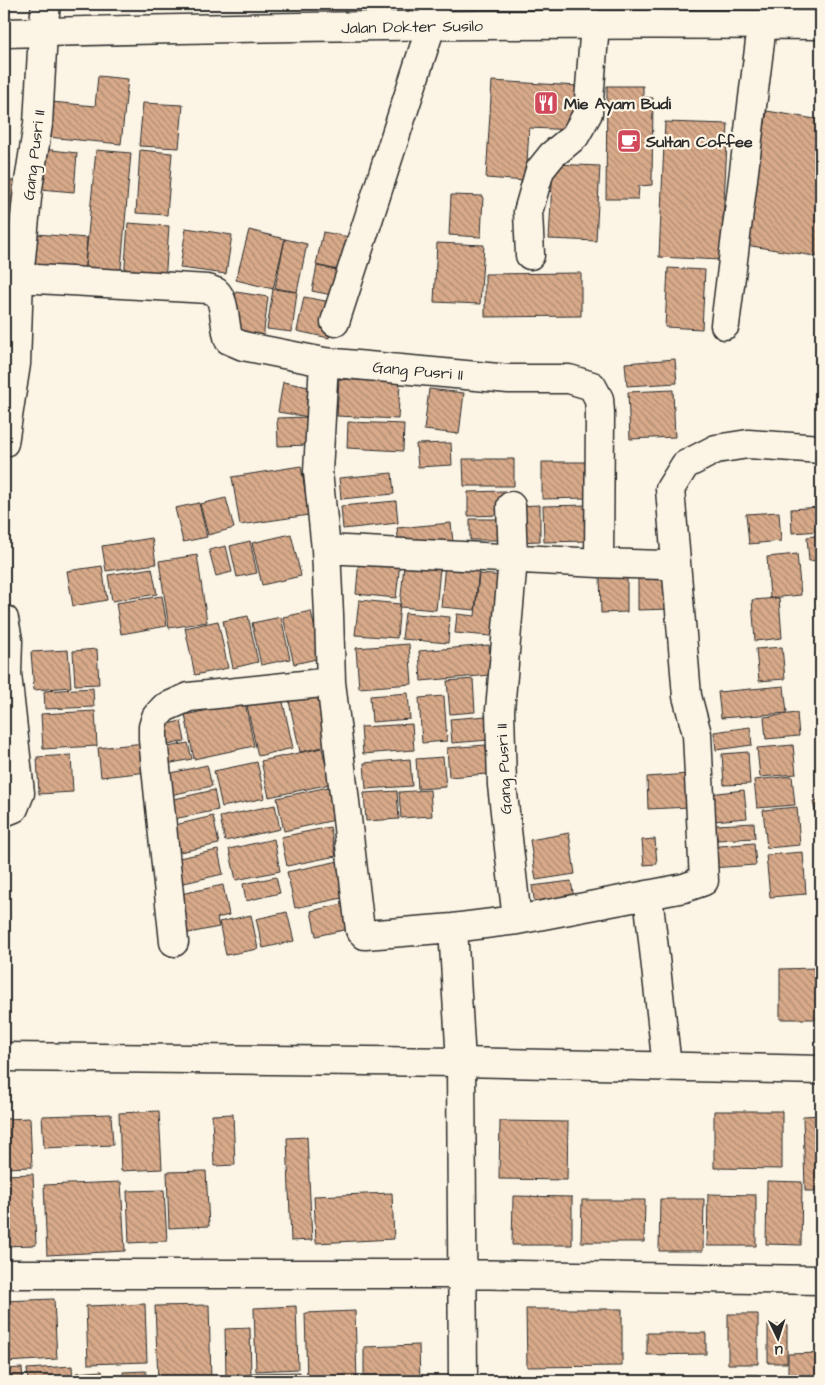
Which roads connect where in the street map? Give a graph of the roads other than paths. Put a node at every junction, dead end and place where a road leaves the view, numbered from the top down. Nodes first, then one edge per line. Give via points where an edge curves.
1 (46, 4) edge
2 (656, 14) edge
3 (433, 15) edge
4 (595, 24) junction
5 (762, 24) junction
6 (821, 25) edge
7 (43, 32) junction
8 (4, 33) edge
9 (530, 255) dead end
10 (19, 278) junction
11 (335, 322) dead end
12 (725, 325) dead end
13 (324, 362) junction
14 (4, 443) edge
15 (821, 449) edge
16 (511, 506) dead end
17 (326, 549) junction
18 (675, 555) junction
19 (513, 559) junction
20 (599, 563) junction
21 (5, 634) edge
22 (331, 682) junction
23 (4, 812) edge
24 (648, 895) junction
25 (517, 920) junction
26 (453, 928) junction
27 (174, 942) dead end
28 (4, 1057) edge
29 (461, 1062) junction
30 (667, 1067) junction
31 (821, 1070) edge
32 (4, 1274) edge
33 (462, 1274) junction
34 (821, 1280) edge
35 (463, 1381) edge

1 - 7 street, Gang Pusri II
2 - 4 street, Jalan Dokter Susilo
2 - 5 street, Jalan Dokter Susilo
3 - 4 street, Jalan Dokter Susilo
3 - 7 street, Jalan Dokter Susilo
3 - 11 street
4 - 9 street via 588,113 575,136 552,154 540,170 528,212
5 - 6 street, Jalan Dokter Susilo
5 - 12 street
7 - 8 street, Jalan Dokter Susilo
7 - 10 street, Gang Pusri II via 38,124
10 - 13 street, Gang Pusri II via 208,289 216,292 222,304 229,340 243,346
10 - 14 street, Gang Pusri II via 16,364
13 - 17 street via 318,472
13 - 20 street, Gang Pusri II via 509,379 569,380 592,386 599,399 600,413
15 - 18 street via 748,444 716,449 685,465 670,489
16 - 19 street, Gang Pusri II
17 - 19 street
17 - 22 street
18 - 20 street via 671,562 663,565
18 - 24 street via 687,696 697,734 704,881
19 - 20 street
19 - 25 street, Gang Pusri II via 500,710 502,785
21 - 23 street via 20,793 14,808
22 - 26 street via 360,930 365,936 374,936
22 - 27 street via 189,698 164,708 156,717 153,739
24 - 25 street
24 - 30 street
25 - 26 street
26 - 29 street
28 - 29 street
29 - 30 street
29 - 33 street
30 - 31 street
32 - 33 street
33 - 34 street
33 - 35 street

